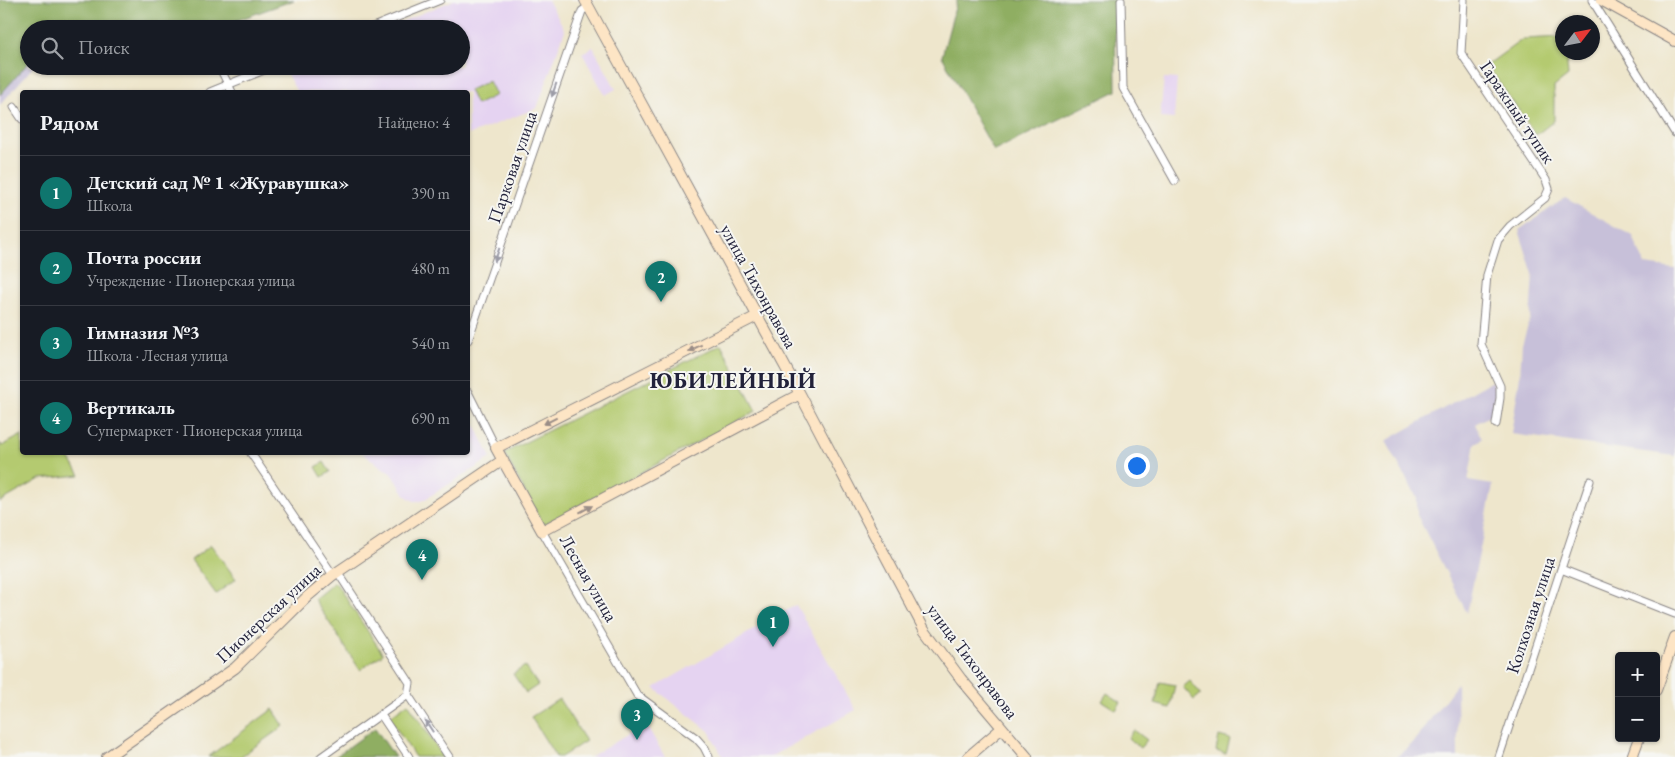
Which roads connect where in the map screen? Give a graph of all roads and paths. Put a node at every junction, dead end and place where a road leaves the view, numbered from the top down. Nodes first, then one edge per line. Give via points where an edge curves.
1 (440, 0) edge
2 (1121, 0) edge
3 (1464, 0) edge
4 (1592, 0) edge
5 (1601, 0) edge
6 (587, 3) edge
7 (390, 20) edge
8 (1675, 41) edge
9 (223, 75) edge
10 (252, 75) edge
11 (227, 85) junction
12 (215, 90) edge
13 (231, 90) edge
14 (14, 107) dead end
15 (20, 116) edge
16 (1675, 134) edge
17 (1176, 181) dead end
18 (757, 316) junction
19 (470, 334) edge
20 (800, 394) junction
21 (470, 396) edge
22 (1496, 424) dead end
23 (496, 448) junction
24 (252, 455) edge
25 (503, 460) junction
26 (1590, 482) dead end
27 (542, 531) junction
28 (1561, 569) junction
29 (335, 573) junction
30 (1675, 614) edge
31 (1675, 637) edge
32 (1660, 679) edge
33 (408, 696) junction
34 (381, 715) junction
35 (1002, 728) junction
36 (1638, 742) edge
37 (107, 757) edge
38 (321, 757) edge
39 (409, 757) edge
40 (449, 757) edge
41 (709, 757) edge
42 (968, 757) edge
43 (1027, 757) edge
44 (1499, 757) edge
45 (1632, 757) edge

1 - 7 street
2 - 17 street via 1122,88
3 - 22 street, Гаражный тупик via 1460,53 1549,189 1545,198 1498,240 1488,274 1482,344 1500,386
4 - 16 street
5 - 8 street
6 - 18 street, улица Тихонравова
6 -> 19 street, Парковая улица
9 - 11 street
10 - 11 street
11 - 12 street
11 - 13 street
14 - 15 street
18 - 20 street, улица Тихонравова
18 -> 23 street
27 -> 20 street
20 - 35 street, улица Тихонравова via 924,629
21 - 23 street, Лесная улица
23 - 25 street, Лесная улица
24 - 29 street
25 - 27 street, Лесная улица
25 - 29 street, Пионерская улица
26 - 28 street, Колхозная улица
27 - 41 street, Лесная улица via 637,695 696,738
28 - 30 street
28 - 44 street, Колхозная улица
29 - 33 street via 410,683
29 - 37 street, Пионерская улица via 235,668
31 - 32 street
33 - 34 street
40 -> 33 street
34 - 38 street
34 - 39 street
35 - 42 street
35 - 43 street, улица Тихонравова
36 - 45 street

